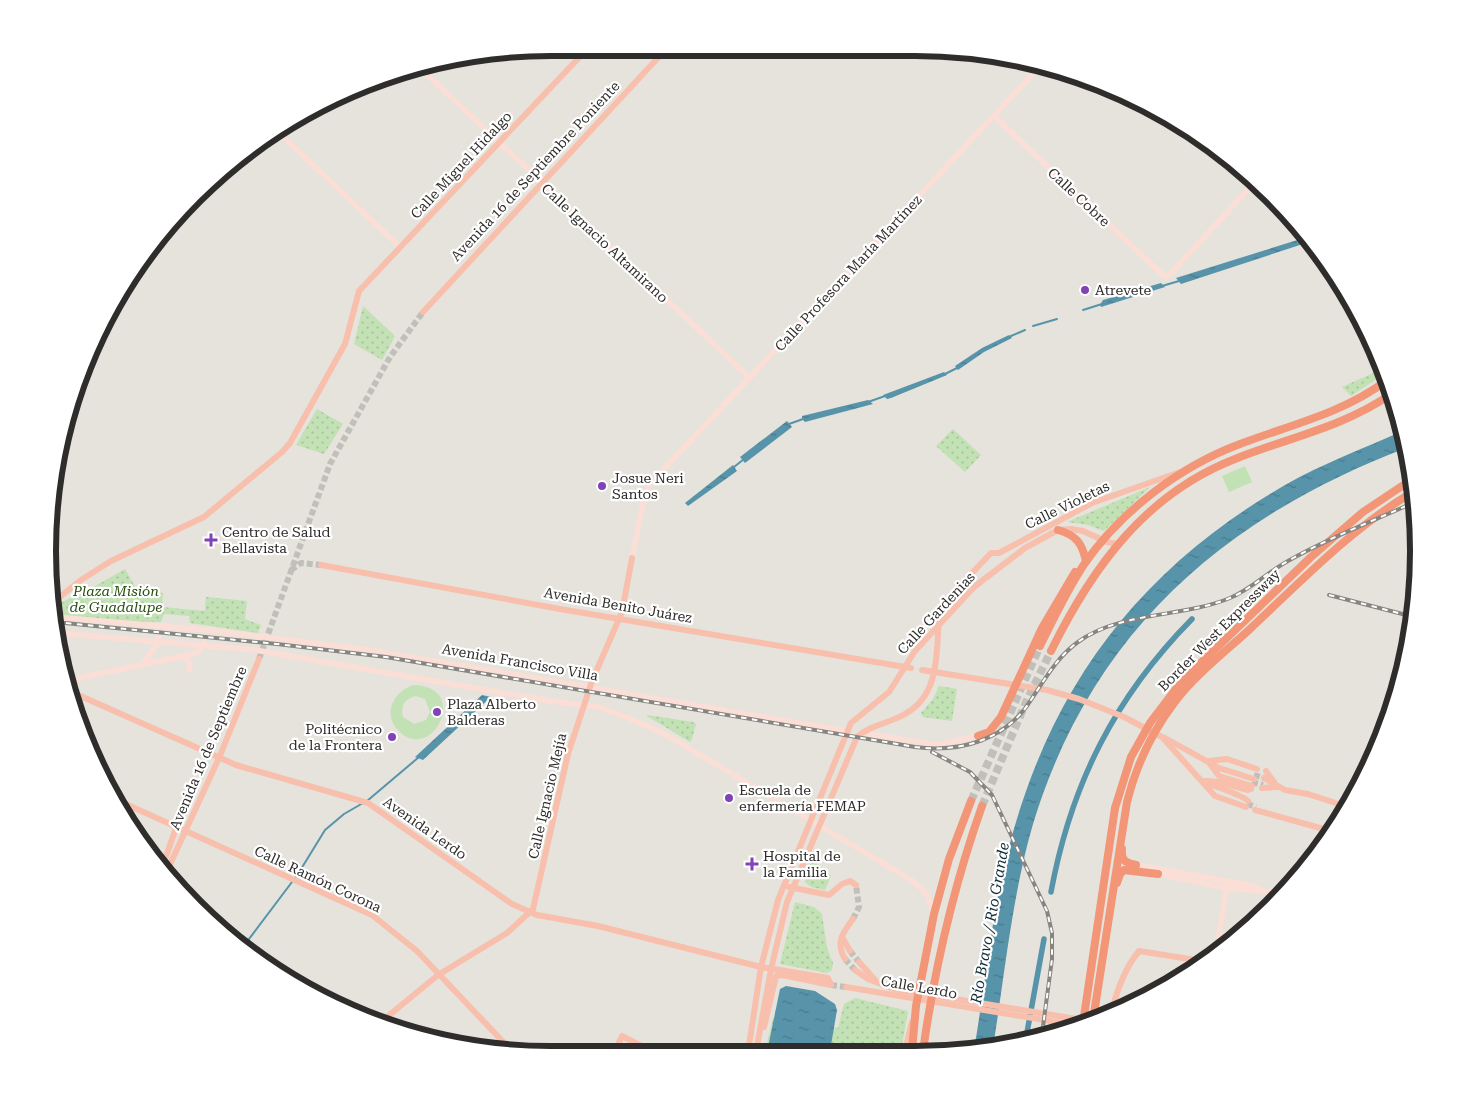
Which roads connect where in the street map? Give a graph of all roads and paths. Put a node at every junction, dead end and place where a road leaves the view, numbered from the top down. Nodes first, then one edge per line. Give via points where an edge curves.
1 (580, 56) edge
2 (659, 56) edge
3 (1036, 71) edge
4 (425, 73) edge
5 (994, 116) junction
6 (282, 136) edge
7 (498, 143) junction
8 (541, 182) junction
9 (1250, 187) edge
10 (400, 247) junction
11 (423, 312) tunnel mouth
12 (750, 378) junction
13 (1380, 384) edge
14 (1385, 397) edge
15 (1184, 472) junction
16 (652, 482) joint
17 (1406, 484) edge
18 (1407, 496) edge
19 (1058, 530) junction
20 (1103, 541) junction
21 (1117, 544) junction
22 (991, 553) joint
23 (632, 558) joint
24 (1085, 563) junction
25 (322, 565) tunnel mouth
26 (58, 598) edge
27 (60, 618) edge
28 (619, 618) junction
29 (938, 624) junction
30 (63, 633) edge
31 (159, 639) junction
32 (204, 643) junction
33 (1040, 646) tunnel mouth
34 (1051, 651) tunnel mouth
35 (185, 657) junction
36 (259, 659) tunnel mouth
37 (143, 663) junction
38 (903, 667) junction
39 (911, 668) dead end
40 (189, 670) dead end
41 (925, 670) dead end
42 (73, 679) edge
43 (590, 686) junction
44 (78, 695) edge
45 (583, 706) junction
46 (847, 731) junction
47 (862, 733) junction
48 (978, 736) joint
49 (1162, 737) junction
50 (219, 758) junction
51 (1208, 761) junction
52 (1136, 771) junction
53 (1254, 779) junction
54 (1202, 781) junction
55 (1278, 787) junction
56 (971, 801) tunnel mouth
57 (1247, 804) tunnel mouth
58 (1339, 804) edge
59 (127, 805) edge
60 (982, 806) tunnel mouth
61 (1257, 809) tunnel mouth
62 (810, 820) junction
63 (818, 825) junction
64 (176, 828) junction
65 (1324, 829) edge
66 (186, 832) junction
67 (165, 860) edge
68 (1136, 865) joint
69 (170, 866) edge
70 (1158, 874) joint
71 (1227, 884) junction
72 (856, 885) dead end
73 (783, 886) junction
74 (793, 887) junction
75 (1274, 892) edge
76 (531, 913) junction
77 (934, 914) junction
78 (853, 919) tunnel mouth
79 (842, 936) junction
80 (1218, 942) edge
81 (850, 951) tunnel mouth
82 (845, 958) tunnel mouth
83 (1192, 960) edge
84 (859, 962) tunnel mouth
85 (761, 967) junction
86 (771, 969) junction
87 (855, 970) tunnel mouth
88 (438, 975) junction
89 (878, 984) junction
90 (846, 987) tunnel mouth
91 (908, 995) junction
92 (1115, 1003) edge
93 (916, 1006) junction
94 (990, 1009) junction
95 (763, 1010) junction
96 (1093, 1012) edge
97 (1094, 1012) edge
98 (1085, 1015) edge
99 (387, 1017) edge
100 (1078, 1018) edge
101 (754, 1020) junction
102 (1062, 1023) edge
103 (758, 1039) junction
104 (505, 1044) edge
105 (617, 1046) edge
106 (641, 1046) edge
107 (749, 1046) edge
108 (757, 1046) edge
109 (906, 1046) edge
110 (912, 1046) edge
111 (923, 1046) edge

1 - 7 main road, Calle Miguel Hidalgo
2 - 8 main road, Avenida 16 de Septiembre Poniente
3 - 5 main road, Calle Profesora María Martínez
4 - 7 main road, Calle Ignacio Altamirano
5 - 9 main road, Calle Cobre via 1165,277
5 - 12 main road, Calle Profesora María Martínez
6 - 10 main road
7 - 8 main road, Calle Ignacio Altamirano
7 - 10 main road, Calle Miguel Hidalgo
8 - 11 main road, Avenida 16 de Septiembre Poniente
8 - 12 main road, Calle Ignacio Altamirano
10 - 26 main road, Calle Miguel Hidalgo via 359,291 345,344 282,452 204,517 111,561
12 - 16 main road, Calle Profesora María Martínez
13 - 15 highway via 1342,407 1238,444
14 - 21 highway via 1341,422 1234,459 1208,472 1165,500
15 - 20 highway via 1140,504
15 - 22 main road, Calle Violetas via 1092,503 996,554
16 - 23 main road, Calle Ignacio Mejía via 646,494
17 - 98 highway, Border West Expressway via 1338,532 1182,681 1139,742 1120,790 1111,834
18 - 52 highway, Border West Expressway via 1348,539 1190,685 1165,717
19 - 20 main road via 1078,530
19 - 24 highway via 1078,539
19 - 29 main road, Calle Gardenias via 1025,548 982,579
20 - 21 main road
20 - 24 highway
21 - 34 highway via 1083,591
22 - 29 main road, Calle Gardenias via 940,607
23 - 28 main road, Calle Ignacio Mejía
24 - 33 highway
24 - 48 highway via 1062,590 997,724
25 - 28 main road, Avenida Benito Juárez
27 - 43 main road, Avenida Francisco Villa via 321,643
28 - 38 main road, Avenida Benito Juárez
28 - 43 main road, Calle Ignacio Mejía
29 - 38 main road, Calle Gardenias
29 - 47 main road via 938,644 926,695 907,713
30 - 31 main road
31 - 32 main road
31 - 37 main road
32 - 35 main road via 197,653
32 - 45 main road
35 - 37 main road
35 - 40 main road via 190,663
36 - 50 main road, Avenida 16 de Septiembre
37 - 42 main road
38 - 39 main road, Avenida Benito Juárez
38 - 46 main road, Calle Gardenias via 890,692 854,719
41 - 49 main road via 1047,690 1078,699
43 - 45 main road, Calle Ignacio Mejía
43 - 46 main road, Avenida Francisco Villa
44 - 50 main road, Avenida Lerdo
45 - 62 main road via 626,716 662,734
45 - 76 main road, Calle Ignacio Mejía via 564,767 541,881
46 - 47 main road, Avenida Francisco Villa
46 - 62 main road, Calle Gardenias
47 - 48 main road, Avenida Francisco Villa via 936,745
47 - 63 main road via 854,742
49 - 51 main road
49 - 54 main road
50 - 66 main road, Avenida 16 de Septiembre
50 - 76 main road, Avenida Lerdo via 371,805 504,898
51 - 53 main road via 1219,768
51 - 53 main road via 1227,759
52 - 68 highway via 1122,853 1124,862
52 - 96 highway, Border West Expressway via 1124,817
53 - 54 main road via 1248,790
54 - 57 main road via 1215,796
55 - 55 main road via 1264,780
55 - 58 main road
56 - 77 highway
59 - 64 main road, Calle Ramón Corona
60 - 111 highway via 954,887
61 - 65 main road
62 - 63 main road
62 - 73 main road, Calle Gardenias
63 - 74 main road
63 - 77 main road via 918,884 929,898
64 - 66 main road, Calle Ramón Corona
64 - 67 main road, Avenida 16 de Septiembre
66 - 69 main road, Avenida 16 de Septiembre
66 - 88 main road, Calle Ramón Corona via 372,915 417,950
68 - 71 main road
70 - 71 main road
70 - 97 highway via 1129,870 1120,874 1102,986
71 - 75 main road via 1255,892
71 - 80 main road
72 - 74 main road via 845,882 829,895
73 - 74 main road
73 - 85 main road, Calle Gardenias
74 - 86 main road
76 - 85 main road, Avenida Lerdo via 598,926
76 - 88 main road via 507,933
77 - 93 highway
78 - 79 main road
79 - 81 main road
79 - 82 main road via 840,950
83 - 92 main road via 1138,951
84 - 89 main road
85 - 86 main road, Avenida Lerdo
85 - 101 main road, Calle Gardenias
86 - 95 main road
86 - 103 main road, Avenida Lerdo via 828,978 831,985 776,976 763,1033
87 - 89 main road
88 - 99 main road
88 - 104 main road, Calle Ramón Corona
89 - 91 main road
90 - 91 main road, Calle Lerdo
91 - 94 main road
93 - 109 main road
93 - 110 highway
94 - 100 main road
94 - 102 main road
95 - 101 main road
95 - 103 main road
101 - 107 main road, Calle Gardenias
103 - 108 main road
105 - 106 main road via 622,1036

